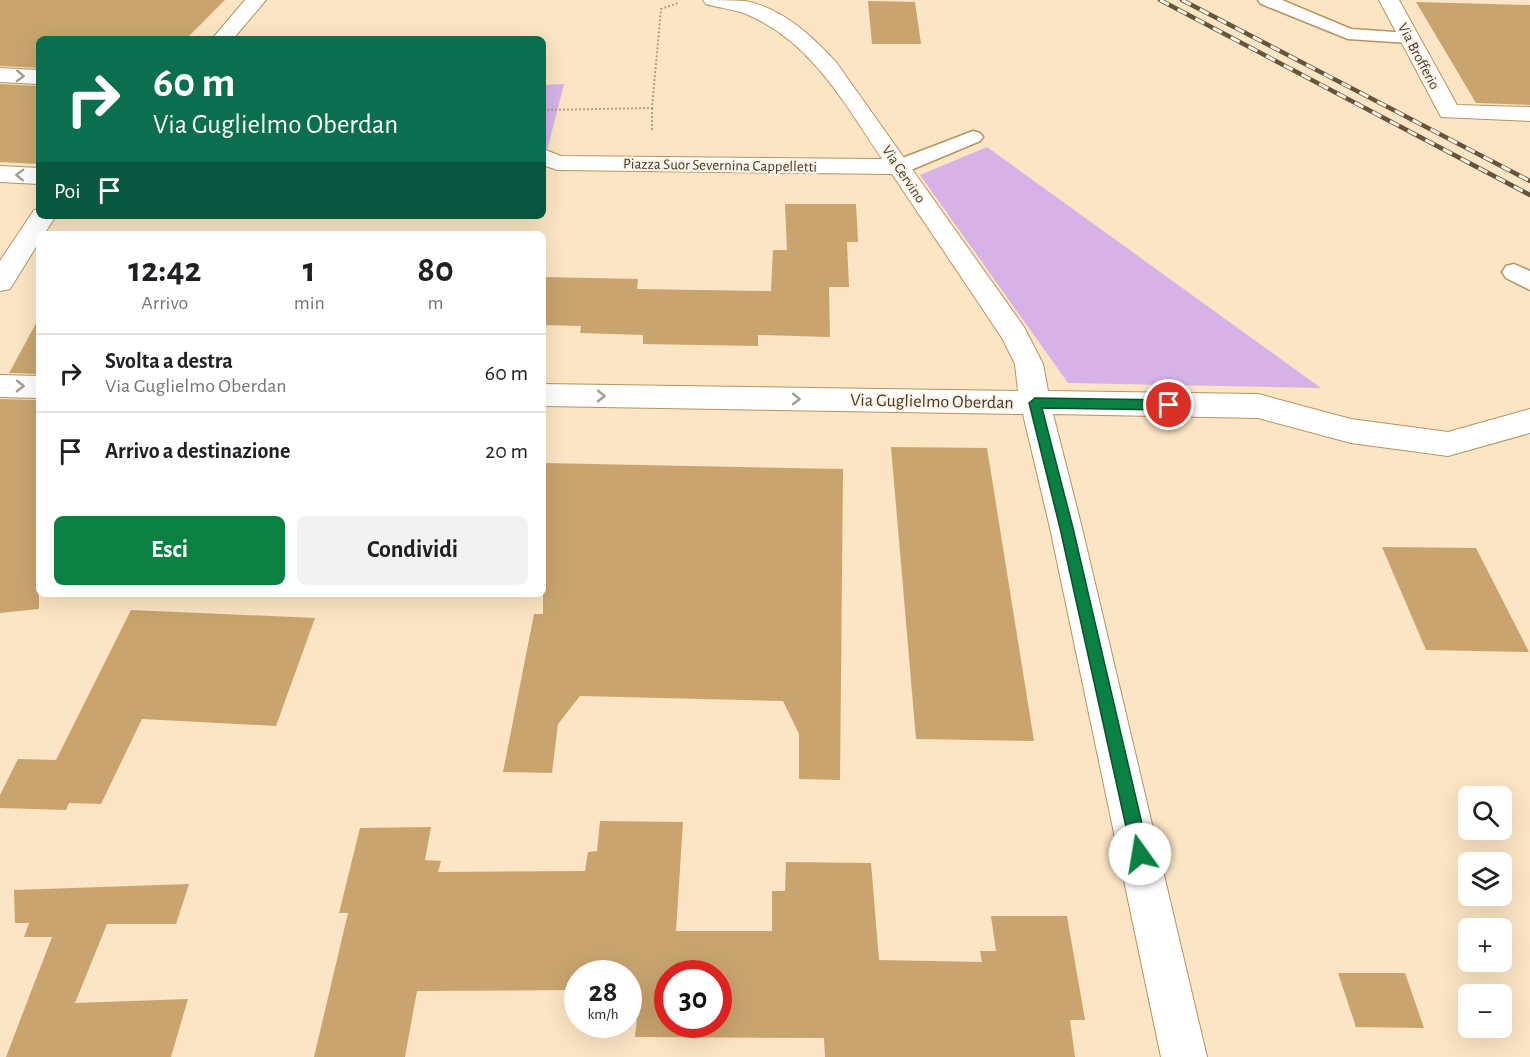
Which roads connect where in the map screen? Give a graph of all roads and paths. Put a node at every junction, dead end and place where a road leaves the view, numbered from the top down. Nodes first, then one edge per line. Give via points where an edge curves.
1 (256, 0) edge
2 (685, 0) edge
3 (714, 0) edge
4 (1266, 0) edge
5 (1389, 0) edge
6 (1404, 29) junction
7 (225, 36) edge
8 (0, 75) edge
9 (36, 77) edge
10 (546, 110) edge
11 (1530, 114) edge
12 (973, 137) dead end
13 (546, 158) edge
14 (899, 167) junction
15 (0, 174) edge
16 (36, 176) edge
17 (41, 219) edge
18 (0, 282) edge
19 (0, 386) edge
20 (36, 387) edge
21 (546, 395) edge
22 (1035, 403) junction
23 (1530, 421) edge
24 (1184, 1057) edge

1 - 7 street
2 - 10 path via 661,9 652,108
3 - 14 street, Via Cervino via 743,6 794,32 838,78
4 - 6 lane via 1348,34
5 - 6 street, Via Brofferio
6 - 11 street, Via Brofferio via 1449,112
8 -> 9 street
12 - 14 lane
13 - 14 street, Piazza Suor Severnina Cappelletti via 557,164
14 - 22 street, Via Cervino via 1014,334 1029,364
16 -> 15 street
17 - 18 street
19 -> 20 street
21 -> 22 street, Via Guglielmo Oberdan
22 - 23 street, Via Guglielmo Oberdan via 1258,406 1351,431 1448,444
22 - 24 street, Via Cervino

